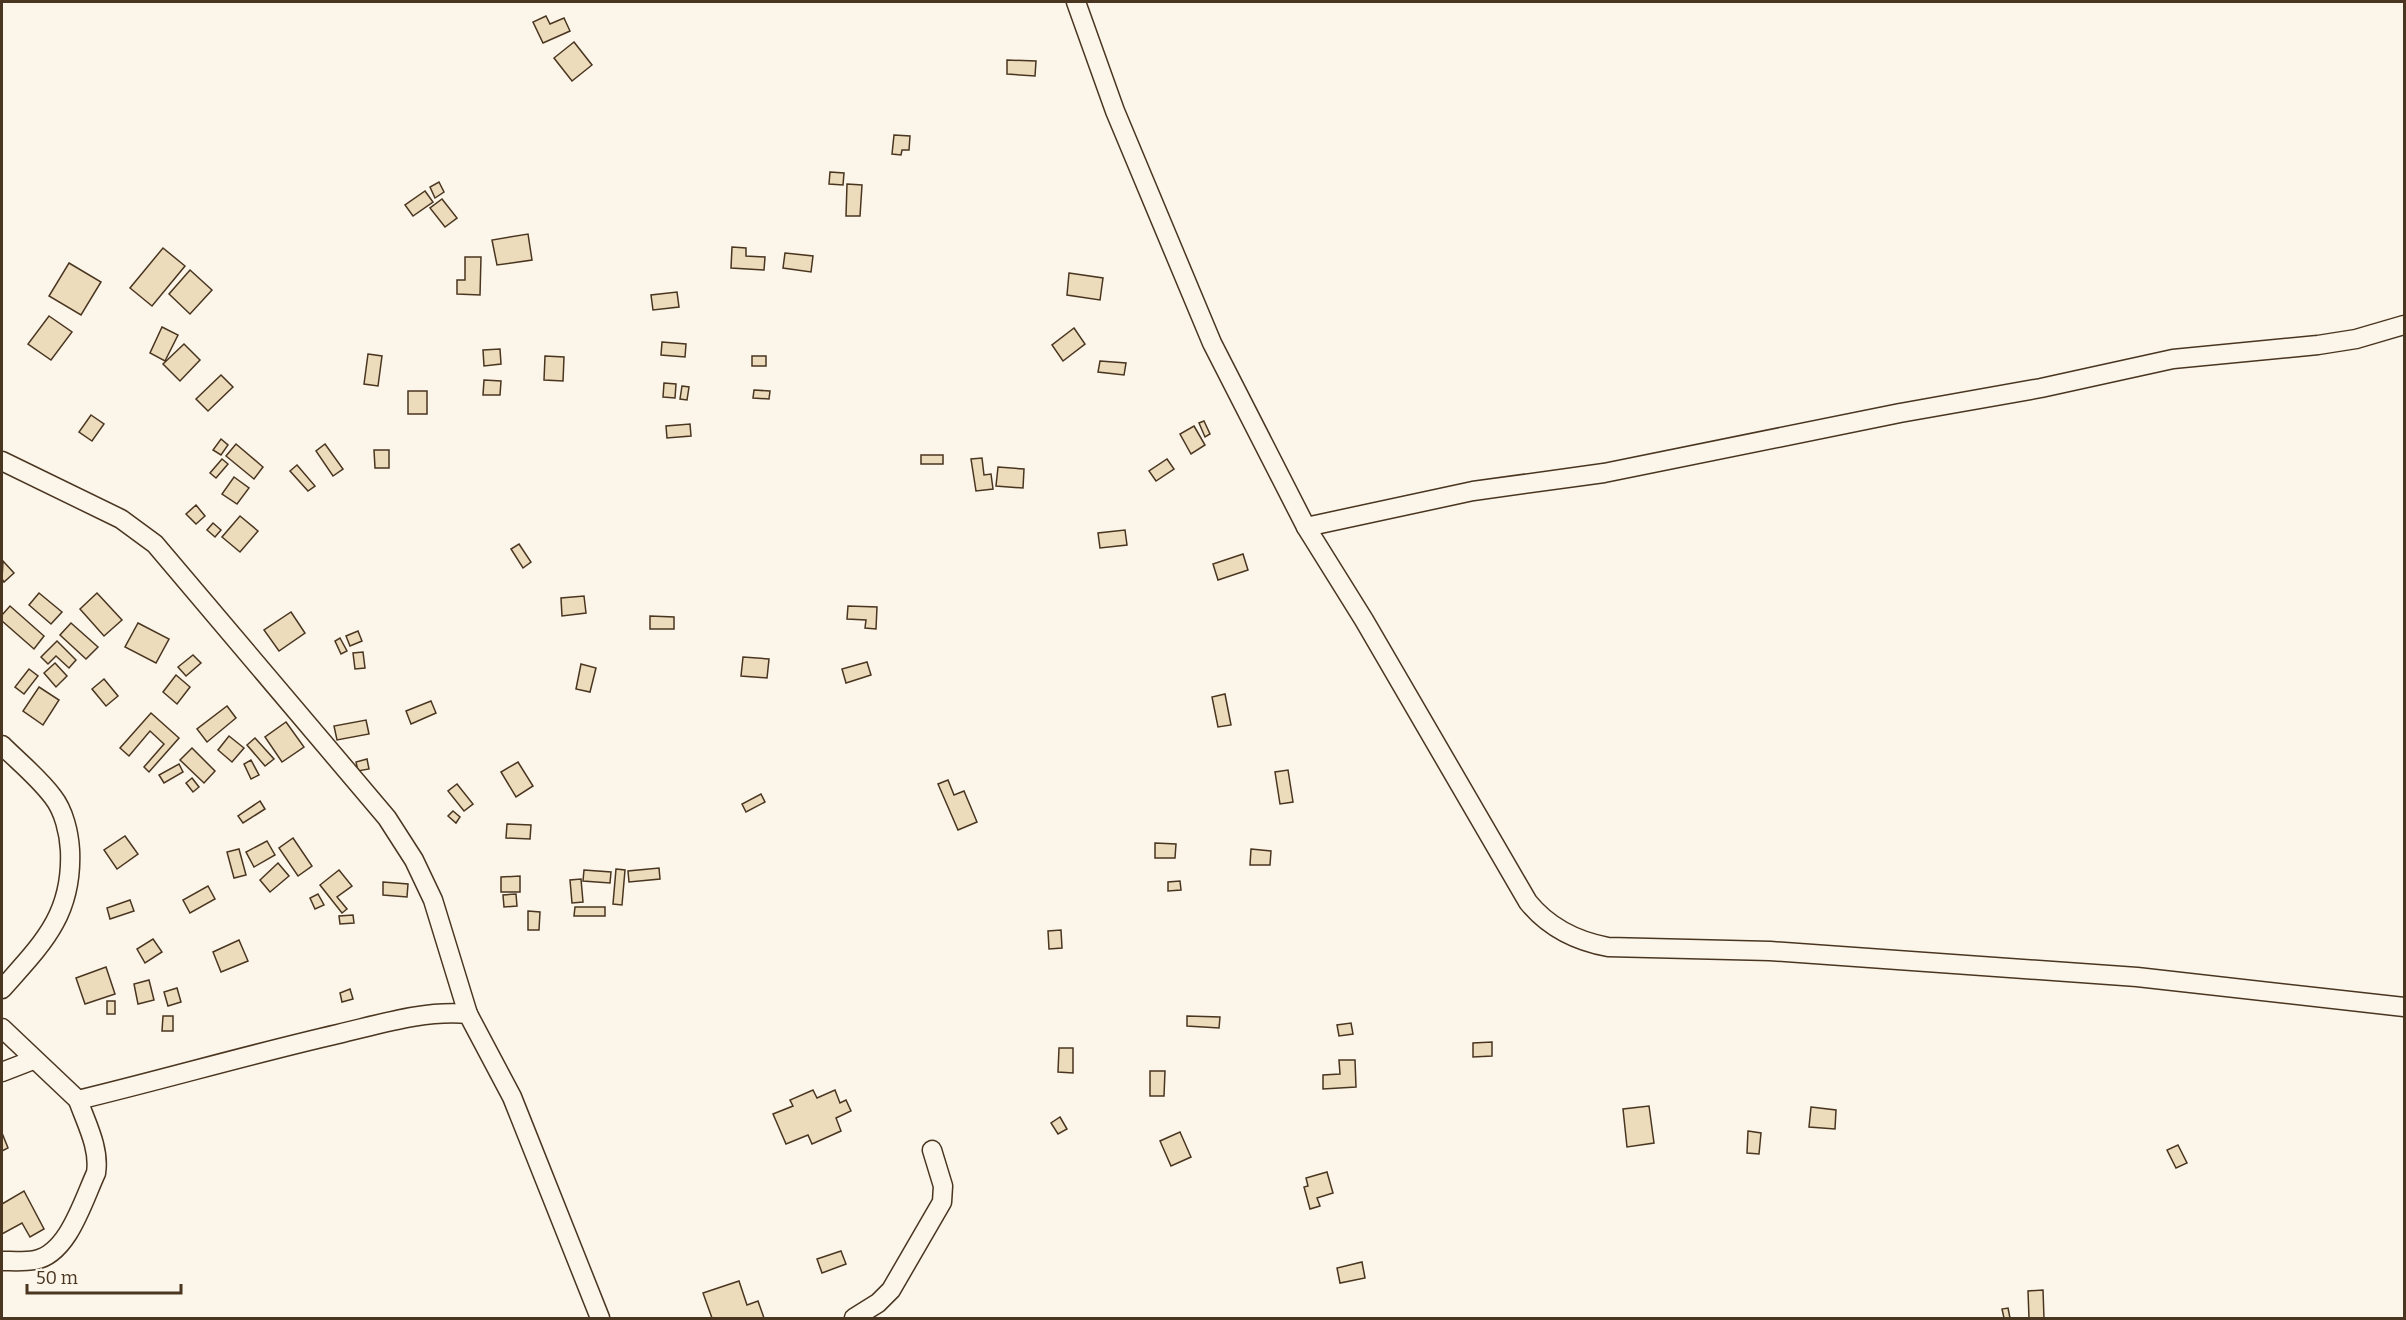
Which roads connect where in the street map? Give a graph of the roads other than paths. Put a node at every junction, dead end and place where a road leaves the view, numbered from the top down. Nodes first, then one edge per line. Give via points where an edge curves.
1 (1076, 2) edge
2 (2404, 325) edge
3 (2, 461) edge
4 (1306, 526) junction
5 (2, 745) edge
6 (2, 989) edge
7 (2404, 1007) edge
8 (468, 1014) junction
9 (2, 1028) edge
10 (33, 1060) junction
11 (2, 1072) edge
12 (78, 1100) junction
13 (932, 1150) dead end
14 (2, 1261) edge
15 (600, 1318) edge
16 (854, 1318) edge

1 - 4 street via 1115,111 1212,343
2 - 4 street via 2318,345 2173,360 1604,473 1473,491
3 - 8 street via 121,519 155,544 387,818 433,900
4 - 7 street via 1528,902 1569,936 1608,947 1770,951 2137,977
5 - 6 street via 55,799 66,824 71,871 68,892 55,924
8 - 12 street via 429,1014 365,1028 243,1055
8 - 15 street via 512,1097
9 - 10 street
10 - 11 street
10 - 12 street
12 - 14 street via 97,1165 65,1240 47,1256
13 - 16 street via 943,1186 942,1202 891,1290

